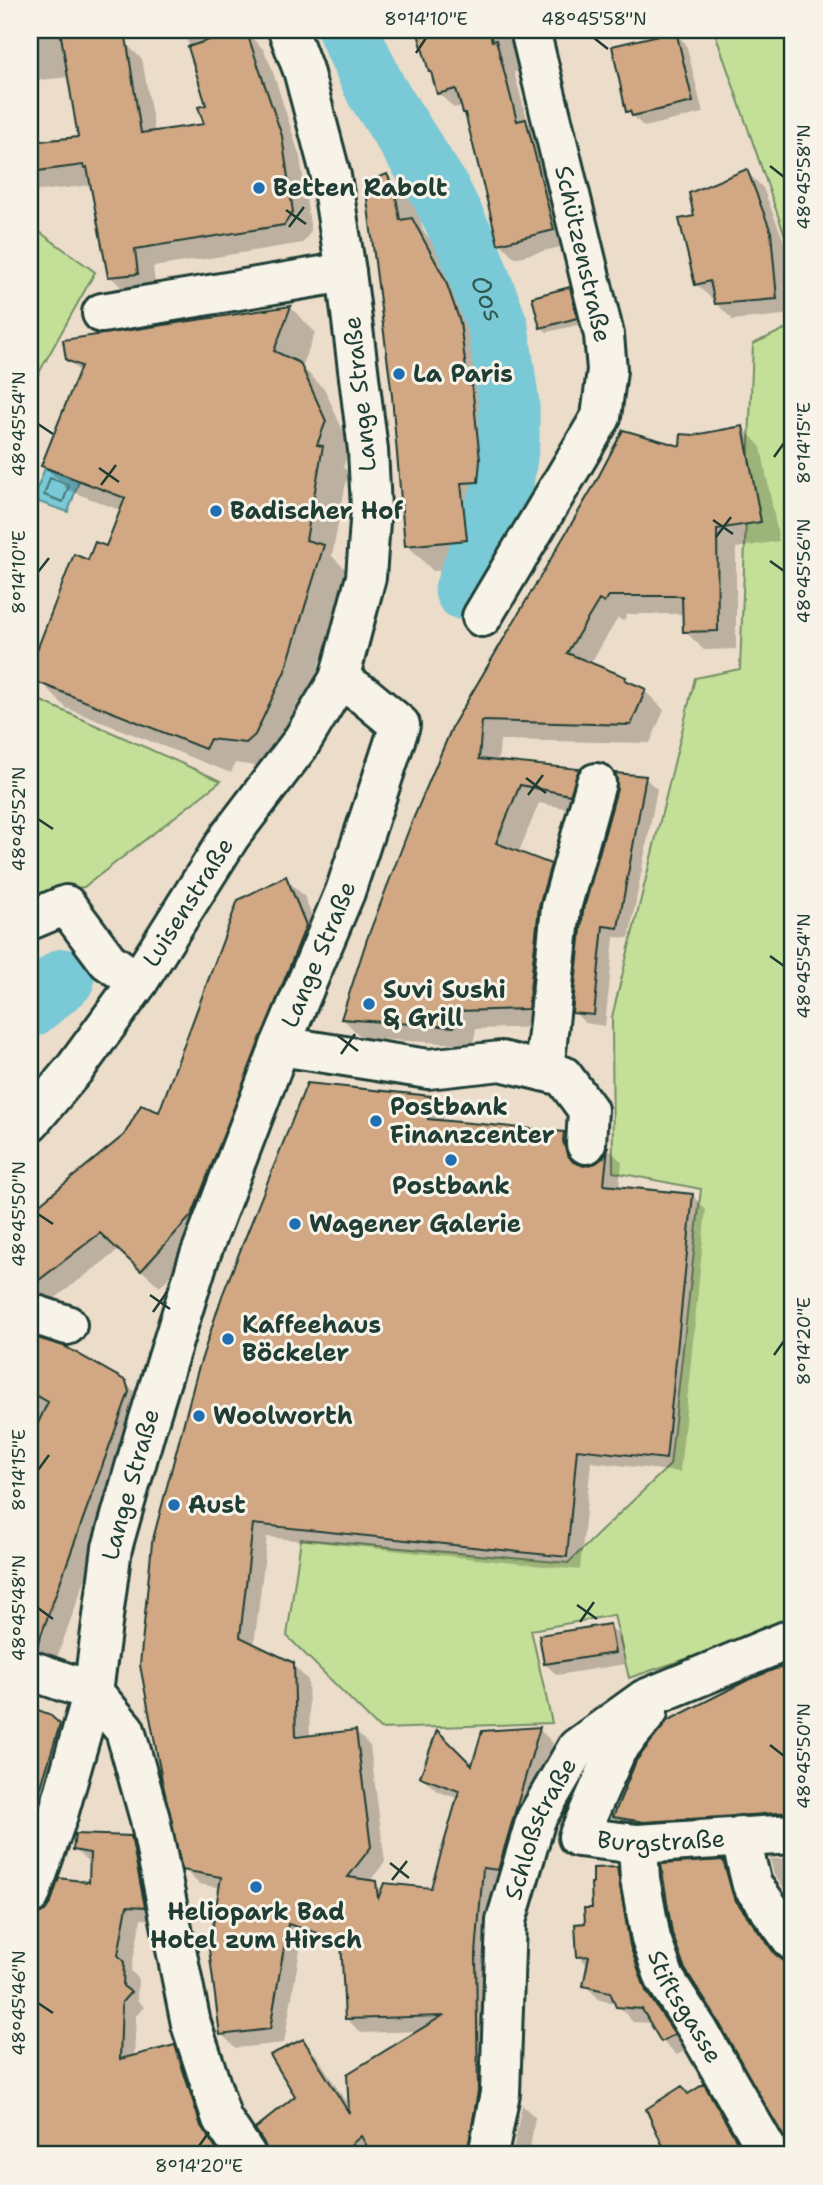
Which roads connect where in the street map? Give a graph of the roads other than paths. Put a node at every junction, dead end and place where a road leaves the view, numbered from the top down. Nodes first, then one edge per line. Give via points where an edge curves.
1 (288, 30) edge
2 (530, 30) edge
3 (346, 272) junction
4 (103, 313) dead end
5 (482, 617) dead end
6 (339, 679) junction
7 (596, 783) dead end
8 (30, 920) edge
9 (138, 982) junction
10 (280, 1046) junction
11 (544, 1071) junction
12 (30, 1122) edge
13 (586, 1144) dead end
14 (30, 1312) edge
15 (67, 1325) dead end
16 (793, 1638) edge
17 (30, 1670) edge
18 (668, 1689) junction
19 (93, 1692) junction
20 (793, 1834) edge
21 (740, 1836) junction
22 (638, 1844) junction
23 (30, 1895) edge
24 (793, 1941) edge
25 (246, 2155) edge
26 (488, 2155) edge
27 (770, 2155) edge

1 - 3 street, Lange Straße via 331,176
2 - 5 street, Schützenstraße via 604,335 607,370 601,418
3 - 4 street
3 - 6 street, Lange Straße via 368,450 370,508 366,577
6 - 9 street, Luisenstraße via 300,744 230,836
6 - 10 street, Lange Straße via 400,725 345,892
7 - 11 street via 561,908
8 - 9 street via 66,905 108,961
9 - 12 street, Luisenstraße
10 - 11 street, Lange Straße via 428,1069 501,1061
10 - 19 street, Lange Straße via 198,1261 145,1432 112,1548
11 - 13 street, Lange Straße via 563,1076 588,1110
14 - 15 street
16 - 18 street, Schloßstraße
17 - 19 street
18 - 22 street, Burgstraße via 617,1749 578,1837
18 - 26 street, Schloßstraße via 645,1699 577,1748 536,1819 506,1921 500,2093
19 - 23 street, Lange Straße
19 - 25 street via 125,1730 150,1819 191,2024 222,2119
20 - 21 street, Burgstraße
21 - 22 street, Burgstraße
21 - 24 street via 752,1885
22 - 27 street, Stiftsgasse via 651,1938 665,1979

